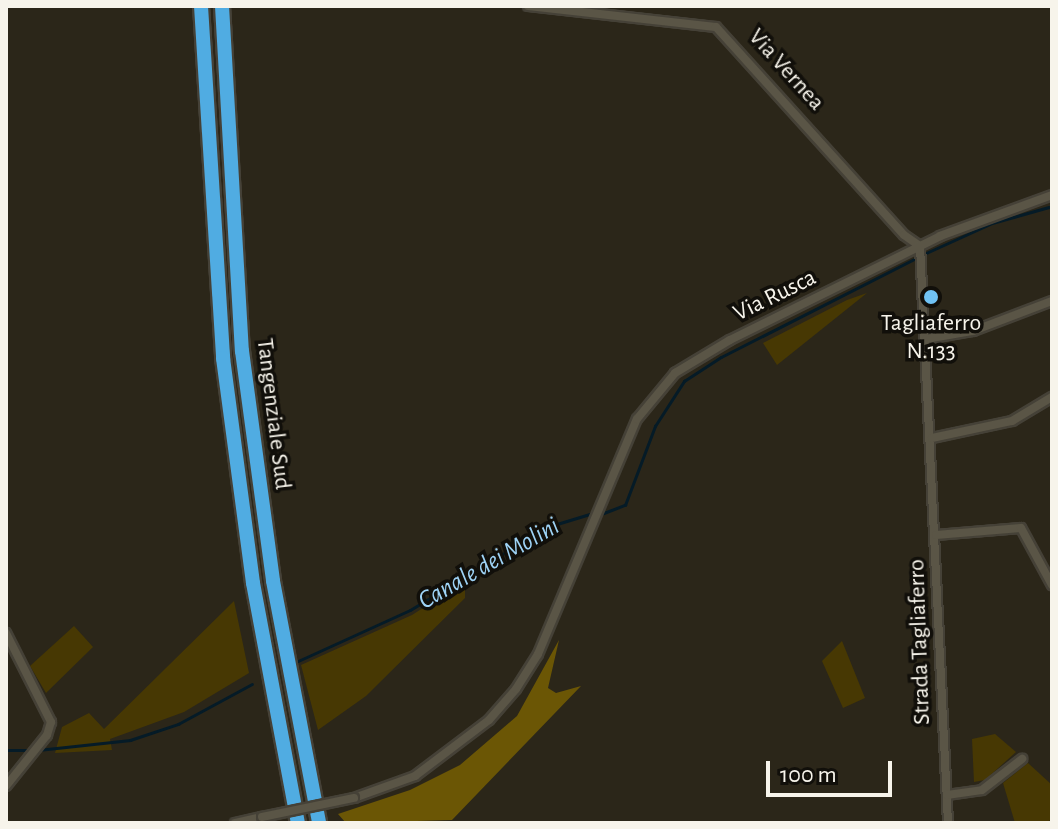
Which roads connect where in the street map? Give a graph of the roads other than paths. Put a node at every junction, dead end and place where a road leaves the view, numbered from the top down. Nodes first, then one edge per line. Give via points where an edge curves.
1 (201, 6) edge
2 (222, 6) edge
3 (528, 6) edge
4 (1052, 195) edge
5 (1034, 199) junction
6 (1052, 202) edge
7 (920, 246) junction
8 (1052, 301) edge
9 (926, 339) junction
10 (1052, 397) edge
11 (932, 438) junction
12 (936, 535) junction
13 (1050, 579) edge
14 (6, 633) edge
15 (1022, 759) dead end
16 (6, 786) edge
17 (947, 795) junction
18 (235, 823) edge
19 (298, 823) edge
20 (319, 823) edge
21 (948, 823) edge

1 - 19 highway, Tangenziale Sud via 210,210 225,372 253,583
2 - 20 highway, Tangenziale Sud via 230,205 246,380 278,611
3 - 7 street, Via Vernea via 716,27 904,235
4 - 5 street, Via Rusca
5 - 6 street
5 - 7 street, Via Rusca
7 - 9 street, Strada Tagliaferro
7 - 18 street, Via Rusca, bridge via 675,373 637,419 538,654 489,720 415,776 354,798
8 - 9 street via 973,331
9 - 11 street, Strada Tagliaferro
10 - 11 street via 1012,421
11 - 12 street, Strada Tagliaferro
12 - 13 street, Strada Tagliaferro via 1021,528
12 - 17 street, Strada Tagliaferro
14 - 16 street via 51,722
15 - 17 street via 982,790
17 - 21 street, Strada Tagliaferro

